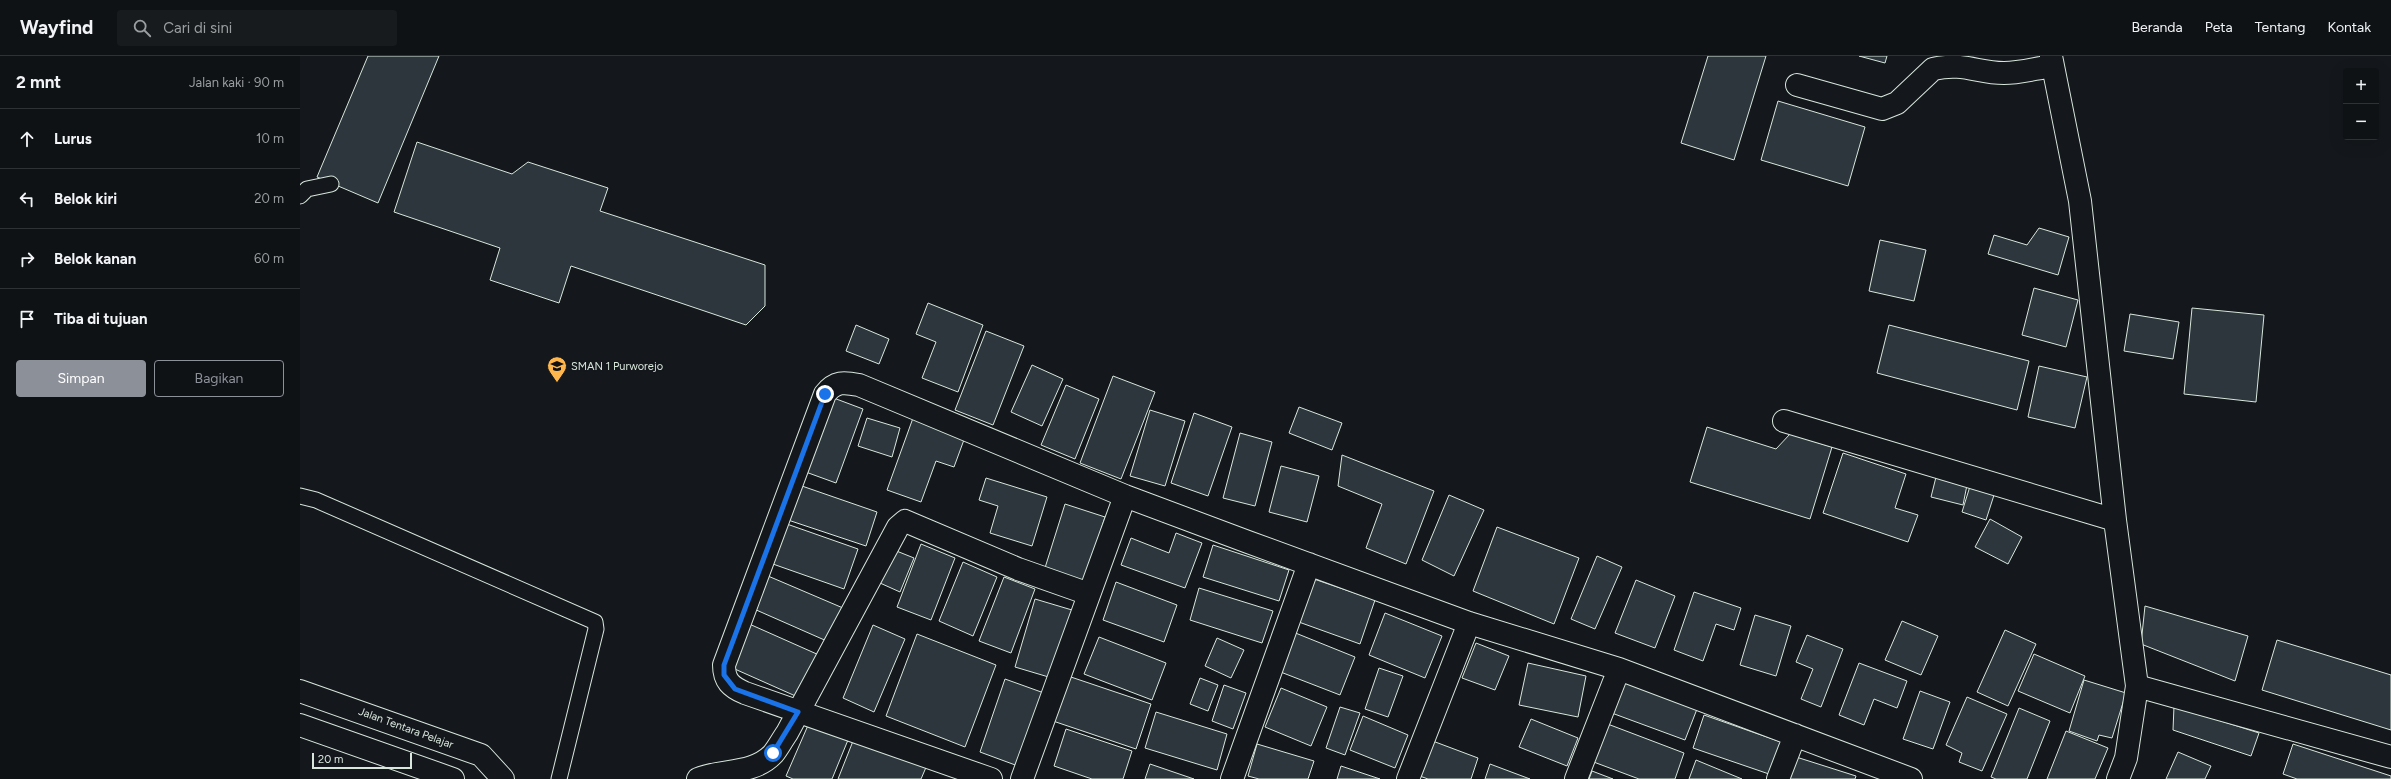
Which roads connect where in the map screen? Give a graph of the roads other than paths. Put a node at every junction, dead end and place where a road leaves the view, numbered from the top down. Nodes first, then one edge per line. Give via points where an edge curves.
1 (2052, 61) edge
2 (1797, 85) dead end
3 (331, 184) dead end
4 (300, 196) edge
5 (1784, 421) dead end
6 (300, 496) edge
7 (1125, 496) junction
8 (2115, 520) junction
9 (1309, 564) junction
10 (1089, 594) junction
11 (1470, 623) junction
12 (1619, 669) junction
13 (2137, 686) junction
14 (300, 691) edge
15 (798, 712) junction
16 (300, 725) edge
17 (1795, 735) junction
18 (2391, 757) edge
19 (453, 779) edge
20 (503, 779) edge
21 (559, 779) edge
22 (698, 779) edge
23 (990, 779) edge
24 (1022, 779) edge
25 (1232, 779) edge
26 (1408, 779) edge
27 (1576, 779) edge
28 (1778, 779) edge
29 (1911, 779) edge
30 (2118, 779) edge

1 - 2 street via 2003,73 1960,66 1934,69 1897,103 1882,109
1 - 8 street via 2080,201
3 - 4 lane via 307,189
5 - 8 street
6 - 21 lane via 316,500 595,622 596,629
7 - 9 street
7 - 10 street
7 - 15 street via 859,385 845,382 832,385 825,394 724,665 724,675 735,689
8 - 13 street
9 - 11 street
9 - 25 street
10 - 15 street via 1018,569 905,521 898,527
10 - 24 street
11 - 12 street
11 - 26 street
12 - 17 street
12 - 27 street
13 - 18 street
13 - 30 street via 2126,758
14 - 20 street, Jalan Tentara Pelajar via 481,755
15 - 22 street via 773,753 764,761 746,769
15 - 23 street
16 - 19 street
17 - 28 street
17 - 29 street

